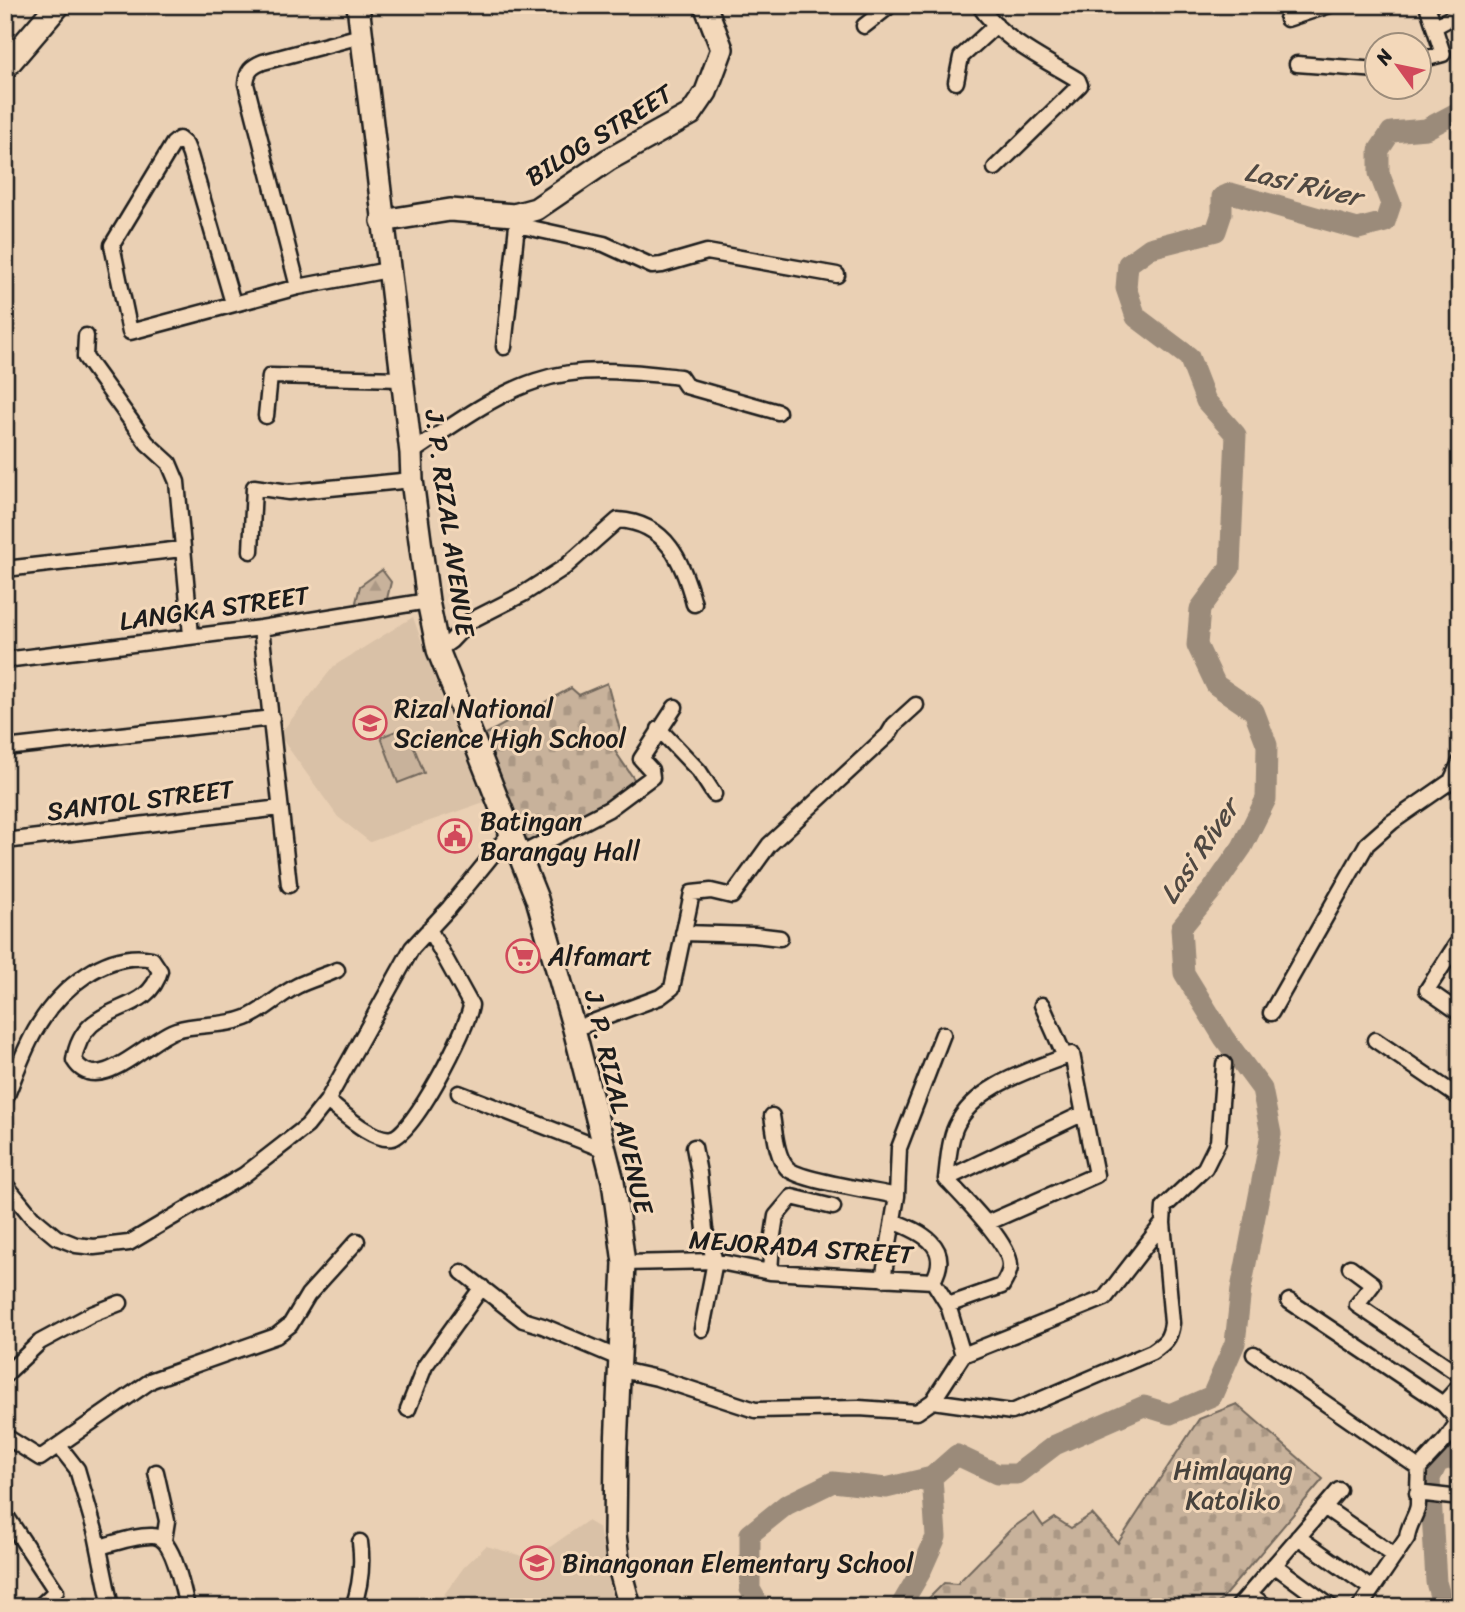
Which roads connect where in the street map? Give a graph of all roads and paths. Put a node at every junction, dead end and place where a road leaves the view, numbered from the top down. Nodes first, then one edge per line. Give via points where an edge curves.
1 (58, 5) edge
2 (358, 5) edge
3 (705, 5) edge
4 (887, 5) edge
5 (979, 5) edge
6 (1330, 5) edge
7 (1427, 5) edge
8 (1460, 13) edge
9 (1287, 19) dead end
10 (996, 25) junction
11 (864, 26) dead end
12 (1434, 27) junction
13 (361, 36) junction
14 (1434, 56) edge
15 (1297, 64) dead end
16 (5, 67) edge
17 (1364, 69) edge
18 (956, 82) dead end
19 (995, 168) dead end
20 (515, 220) junction
21 (382, 221) junction
22 (388, 270) junction
23 (837, 275) dead end
24 (298, 288) junction
25 (233, 303) junction
26 (86, 336) dead end
27 (504, 347) dead end
28 (402, 379) junction
29 (778, 412) dead end
30 (266, 416) dead end
31 (411, 453) junction
32 (412, 480) junction
33 (182, 549) junction
34 (251, 551) dead end
35 (5, 569) edge
36 (428, 601) junction
37 (694, 604) dead end
38 (261, 628) junction
39 (191, 635) junction
40 (438, 650) junction
41 (5, 660) edge
42 (916, 705) dead end
43 (674, 707) dead end
44 (272, 718) junction
45 (659, 729) junction
46 (5, 748) edge
47 (1460, 762) edge
48 (714, 794) dead end
49 (280, 808) junction
50 (511, 832) junction
51 (5, 841) edge
52 (520, 855) junction
53 (289, 885) dead end
54 (429, 929) junction
55 (683, 933) junction
56 (780, 938) dead end
57 (1460, 948) edge
58 (337, 971) dead end
59 (1042, 1005) dead end
60 (1271, 1013) dead end
61 (1460, 1013) edge
62 (574, 1030) junction
63 (943, 1034) dead end
64 (1375, 1040) dead end
65 (1065, 1057) junction
66 (1224, 1064) dead end
67 (459, 1093) dead end
68 (1460, 1098) edge
69 (5, 1100) edge
70 (327, 1101) junction
71 (1084, 1113) junction
72 (772, 1116) dead end
73 (694, 1147) dead end
74 (605, 1150) junction
75 (946, 1179) junction
76 (5, 1184) edge
77 (897, 1196) junction
78 (833, 1207) dead end
79 (893, 1221) junction
80 (987, 1223) junction
81 (1163, 1223) junction
82 (357, 1241) dead end
83 (715, 1261) junction
84 (624, 1263) junction
85 (1350, 1267) dead end
86 (462, 1272) dead end
87 (770, 1272) junction
88 (883, 1279) junction
89 (933, 1282) junction
90 (482, 1287) junction
91 (1289, 1301) dead end
92 (120, 1303) dead end
93 (948, 1305) junction
94 (702, 1329) dead end
95 (1254, 1354) dead end
96 (963, 1355) junction
97 (621, 1364) junction
98 (5, 1375) edge
99 (1460, 1375) edge
100 (1460, 1385) edge
101 (933, 1401) junction
102 (1443, 1404) junction
103 (408, 1409) dead end
104 (5, 1436) edge
105 (59, 1446) junction
106 (1419, 1468) junction
107 (156, 1472) dead end
108 (1339, 1490) dead end
109 (1419, 1493) junction
110 (1452, 1497) edge
111 (1324, 1507) junction
112 (5, 1514) edge
113 (1298, 1537) junction
114 (164, 1540) junction
115 (360, 1542) dead end
116 (99, 1547) junction
117 (1395, 1556) junction
118 (1273, 1565) junction
119 (1372, 1589) junction
120 (1249, 1594) junction
121 (39, 1607) edge
122 (111, 1607) edge
123 (187, 1607) edge
124 (353, 1607) edge
125 (630, 1607) edge
126 (1238, 1607) edge
127 (1268, 1607) edge
128 (1331, 1607) edge
129 (1360, 1607) edge

1 - 16 main road
2 - 13 main road, J. P. RIZAL AVENUE
3 - 20 main road, BILOG STREET via 722,49 706,92 691,114
4 - 11 street
5 - 10 street
6 - 9 street
7 - 12 street
8 - 12 street
10 - 18 street via 961,57
10 - 19 street via 1080,85
12 - 14 street via 1443,54
13 - 21 main road, J. P. RIZAL AVENUE
13 - 24 street via 263,62 247,74
15 - 17 street
20 - 21 main road, BILOG STREET via 450,210
20 - 23 street via 604,244 652,265 707,251
20 - 27 street
21 - 22 main road, J. P. RIZAL AVENUE
22 - 24 street
22 - 28 main road, J. P. RIZAL AVENUE
24 - 25 street
25 - 25 street via 130,332 112,245 180,139 190,155
26 - 33 street via 85,357 174,474
28 - 30 street via 270,376
28 - 31 main road, J. P. RIZAL AVENUE
29 - 31 street via 686,386 680,377 590,371 536,381
31 - 32 main road, J. P. RIZAL AVENUE
32 - 34 street via 289,492 254,487
32 - 36 main road, J. P. RIZAL AVENUE
33 - 35 street
33 - 39 street
36 - 38 street, LANGKA STREET
36 - 40 main road, J. P. RIZAL AVENUE
37 - 40 street via 676,553 646,526 618,520 565,567 470,621
38 - 39 street, LANGKA STREET
38 - 44 street
39 - 41 street, LANGKA STREET
40 - 50 main road, J. P. RIZAL AVENUE
42 - 55 street via 769,845 732,896 692,893
43 - 45 street
44 - 46 street
44 - 49 street
45 - 48 street
45 - 52 street via 641,759 652,777 610,809
47 - 60 street via 1451,782 1367,844
49 - 51 street, SANTOL STREET
49 - 53 street
50 - 52 main road, J. P. RIZAL AVENUE
50 - 54 street
52 - 62 main road, J. P. RIZAL AVENUE
54 - 70 street via 412,948
54 - 70 street via 471,1004 466,1026 438,1081 391,1139 371,1134
55 - 56 street
55 - 62 street via 672,988 660,997
57 - 61 street via 1456,945 1427,990
58 - 69 street via 296,987 246,1018 175,1030 115,1068 86,1072 74,1060 77,1043 86,1030 99,1018 147,995 156,985 160,971 152,959 120,958 96,969 59,997 37,1026
59 - 65 street
62 - 74 main road, J. P. RIZAL AVENUE
63 - 77 street via 899,1148
64 - 68 street
65 - 71 street via 1072,1054
65 - 75 street via 987,1090 971,1103 955,1127
66 - 81 street via 1218,1142 1205,1168 1164,1207
67 - 74 street
70 - 76 street via 300,1132 244,1175 129,1243 94,1247 56,1237
71 - 75 street
71 - 80 street via 1096,1175
72 - 77 street via 780,1157 790,1171
73 - 83 street via 705,1230
74 - 84 main road, J. P. RIZAL AVENUE
75 - 80 street
77 - 79 street
78 - 87 street via 792,1197 776,1216
79 - 88 street
79 - 89 street via 924,1235 936,1247 940,1265
80 - 93 street via 1008,1257 1010,1267 1002,1286
81 - 96 street via 1105,1298
81 - 101 street via 1172,1323 1164,1344 1012,1412
82 - 105 street via 308,1295 290,1325 276,1336 152,1380
83 - 84 street, MEJORADA STREET
83 - 87 street, MEJORADA STREET
83 - 94 street
84 - 97 main road, J. P. RIZAL AVENUE
85 - 99 street via 1373,1284 1357,1305
86 - 90 street
87 - 88 street, MEJORADA STREET
88 - 89 street, MEJORADA STREET
89 - 93 street
90 - 97 street via 523,1320
90 - 103 street via 425,1366
91 - 102 street
92 - 98 street via 40,1342
93 - 96 street
95 - 106 street
96 - 101 street
97 - 101 street via 755,1410 917,1412
97 - 125 main road, J. P. RIZAL AVENUE via 615,1534
100 - 102 street
102 - 106 street via 1457,1423
104 - 105 street via 40,1458
105 - 116 street via 77,1469
106 - 109 street
107 - 114 street via 167,1521
108 - 111 street
109 - 110 street
109 - 117 street via 1407,1538
111 - 113 street
111 - 117 street
112 - 121 street via 56,1591
113 - 118 street
113 - 119 street
114 - 116 street via 156,1535
114 - 123 street
115 - 124 street via 363,1562
116 - 122 street
117 - 119 street
118 - 120 street
118 - 128 street
119 - 129 street
120 - 126 street
120 - 127 street

